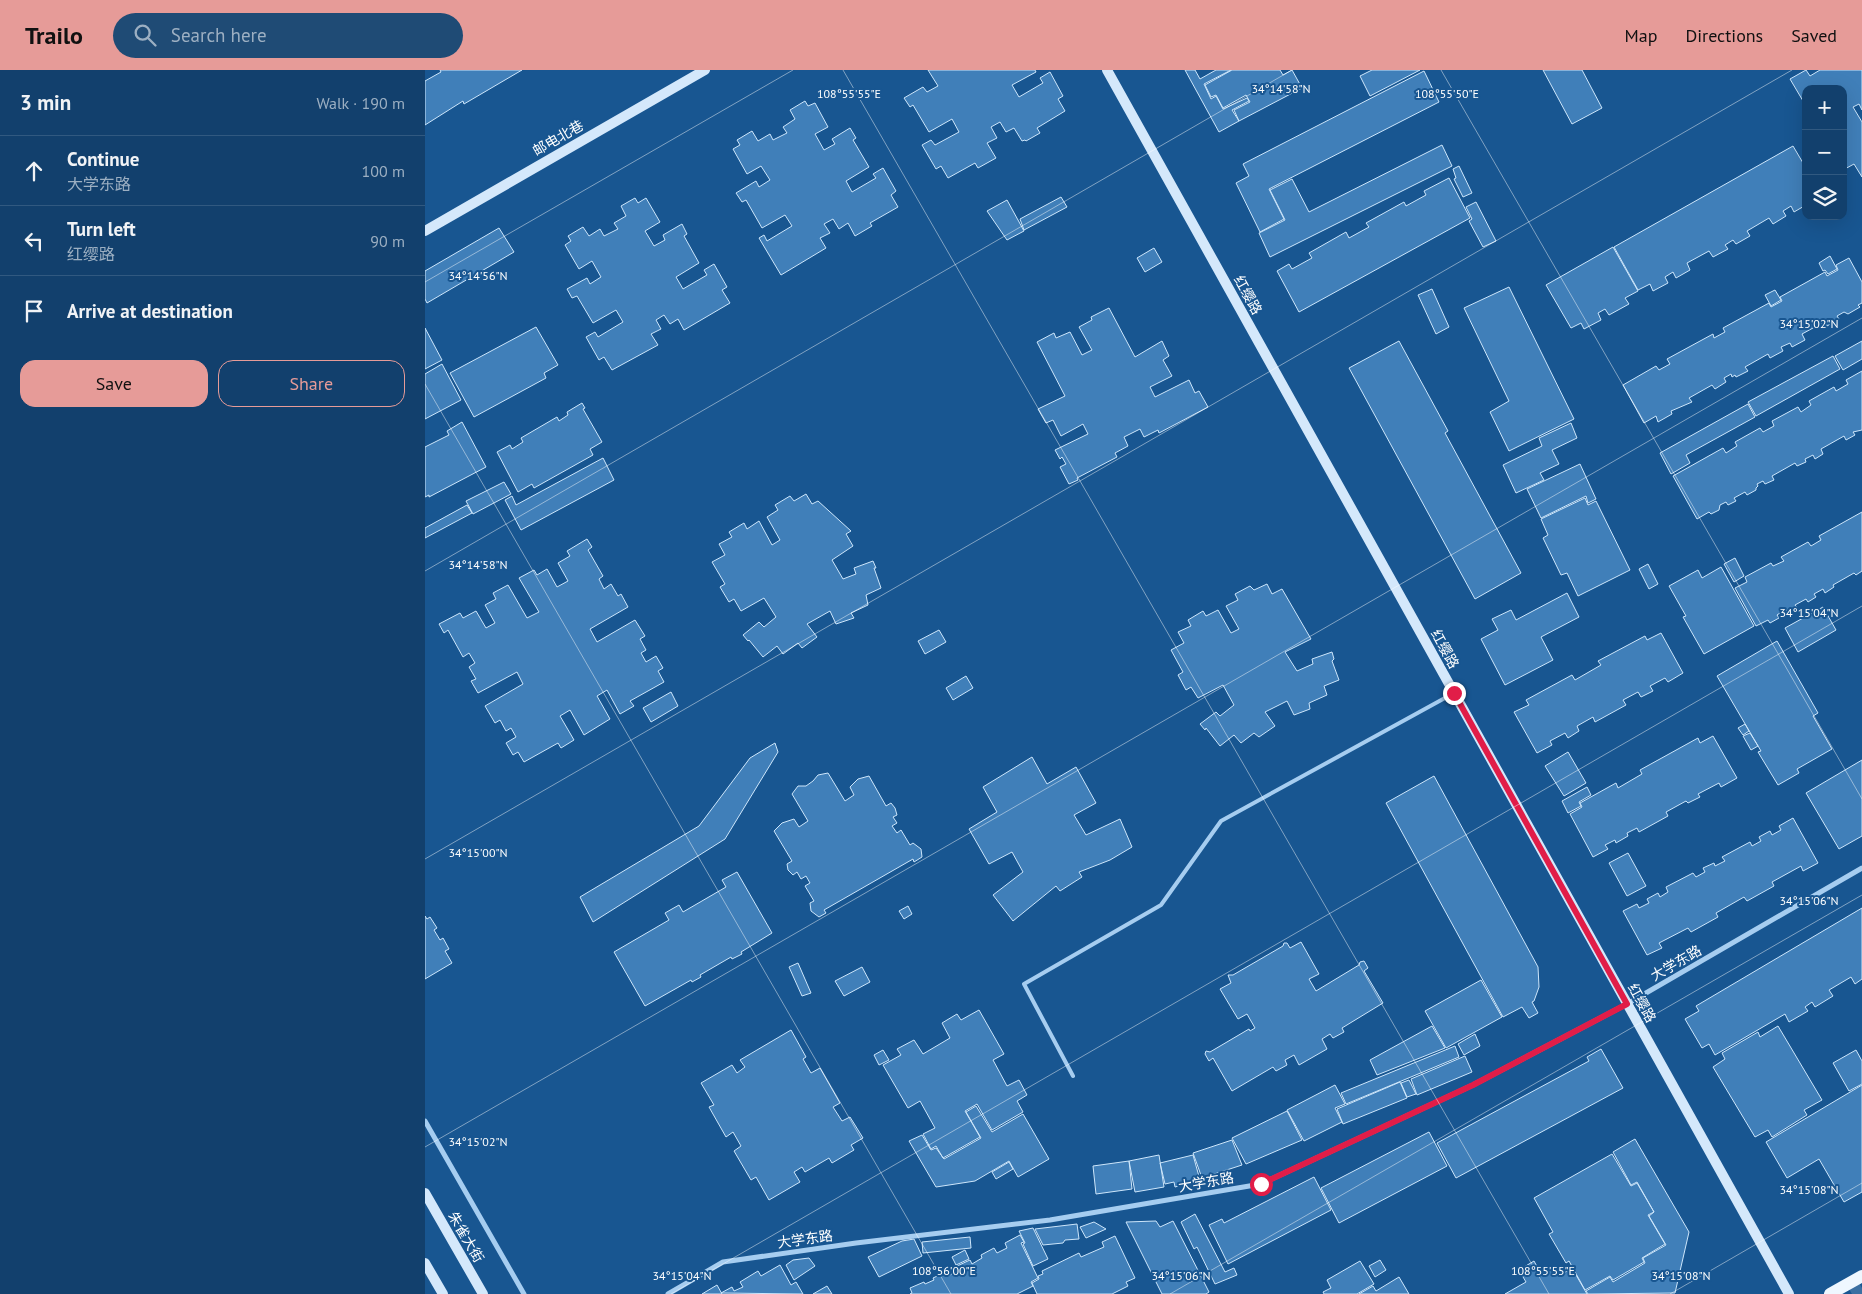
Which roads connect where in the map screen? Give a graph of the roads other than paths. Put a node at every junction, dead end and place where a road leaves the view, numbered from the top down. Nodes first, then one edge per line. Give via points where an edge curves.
1 (705, 70) edge
2 (1107, 70) edge
3 (425, 231) edge
4 (1454, 693) junction
5 (1862, 868) edge
6 (1627, 1004) junction
7 (1073, 1076) dead end
8 (425, 1121) edge
9 (425, 1193) edge
10 (425, 1263) edge
11 (1862, 1276) edge
12 (443, 1294) edge
13 (483, 1294) edge
14 (525, 1294) edge
15 (667, 1294) edge
16 (1789, 1294) edge
17 (1830, 1294) edge

1 - 3 street, 邮电北巷
2 - 4 street, 红缨路
4 - 6 street, 红缨路
4 - 7 lane via 1221,821 1161,905 1024,984
5 - 6 street, 大学东路
6 - 15 street, 大学东路 via 1473,1085 1261,1184 1050,1220 723,1262
6 - 16 street, 红缨路
8 - 14 street
9 - 13 street, 朱雀大街
10 - 12 street
11 - 17 main road

